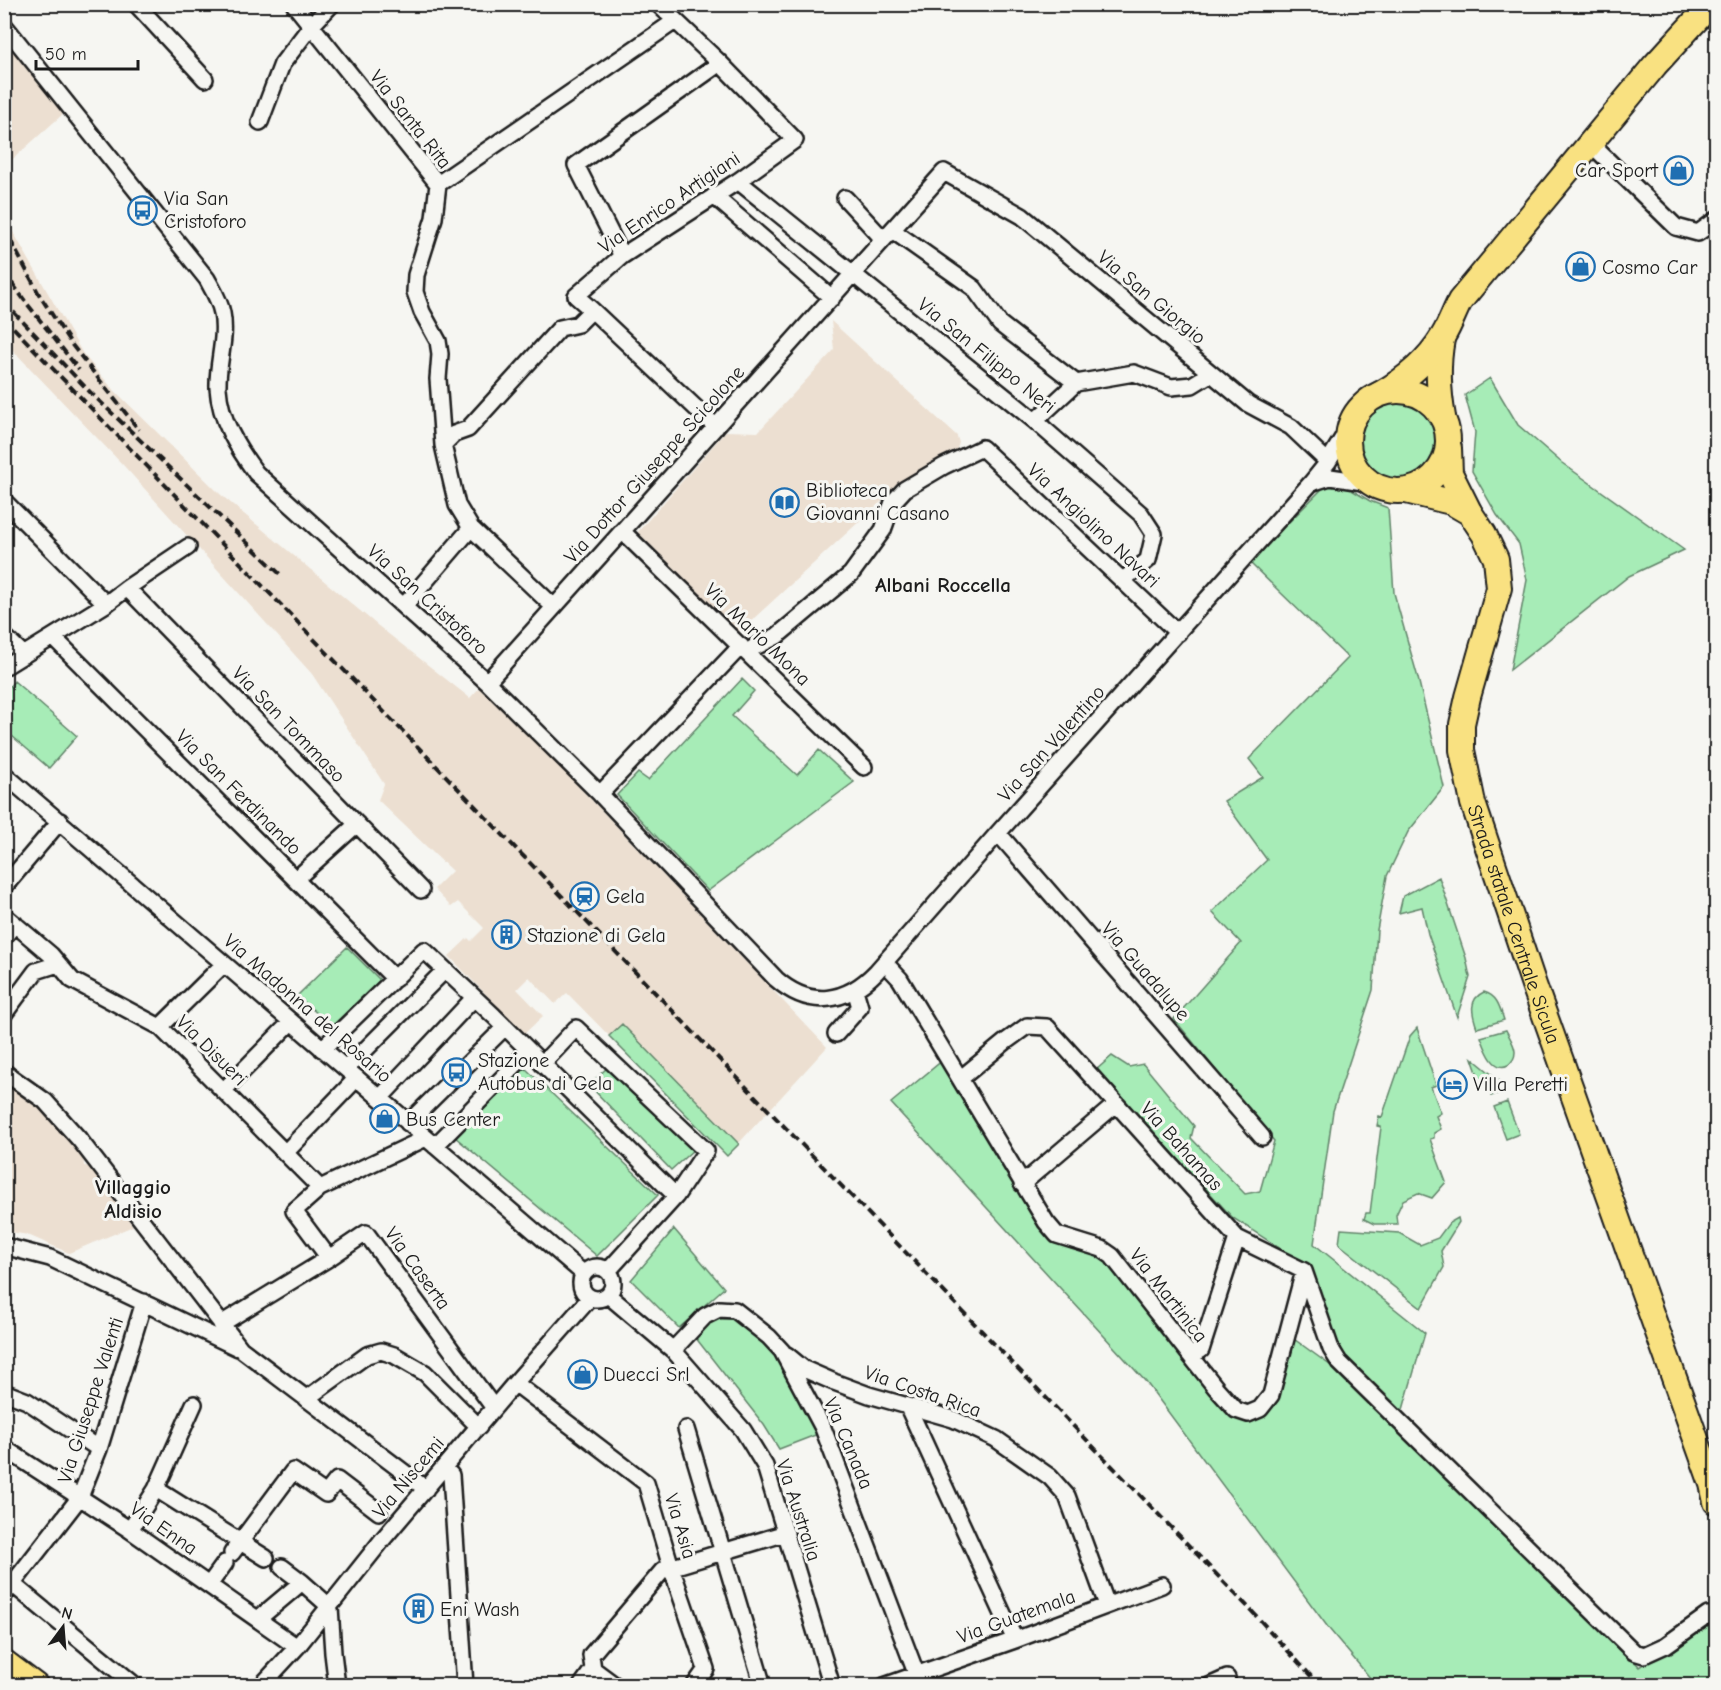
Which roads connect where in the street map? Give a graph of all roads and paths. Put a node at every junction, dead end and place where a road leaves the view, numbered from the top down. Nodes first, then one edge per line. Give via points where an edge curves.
1 (136, 4) edge
2 (294, 4) edge
3 (332, 4) edge
4 (658, 4) edge
5 (1711, 4) edge
6 (675, 21) junction
7 (4, 25) edge
8 (311, 26) junction
9 (720, 63) junction
10 (205, 79) dead end
11 (260, 122) dead end
12 (1590, 144) junction
13 (944, 172) joint
14 (738, 181) junction
15 (438, 184) junction
16 (714, 196) junction
17 (845, 198) dead end
18 (1716, 220) edge
19 (888, 234) junction
20 (622, 256) junction
21 (853, 274) junction
22 (832, 298) junction
23 (592, 310) junction
24 (1443, 336) junction
25 (1210, 374) junction
26 (1076, 383) junction
27 (1380, 394) junction
28 (1443, 417) junction
29 (1035, 421) junction
30 (1350, 426) junction
31 (716, 427) junction
32 (443, 445) junction
33 (1449, 448) junction
34 (1328, 462) junction
35 (1311, 483) junction
36 (1370, 483) junction
37 (1406, 492) junction
38 (4, 501) edge
39 (1470, 513) junction
40 (471, 528) junction
41 (622, 531) junction
42 (188, 547) dead end
43 (1123, 580) junction
44 (127, 588) junction
45 (106, 604) junction
46 (404, 606) junction
47 (554, 607) junction
48 (1178, 633) junction
49 (4, 636) edge
50 (53, 637) junction
51 (744, 650) junction
52 (24, 655) junction
53 (4, 667) edge
54 (487, 682) junction
55 (864, 767) dead end
56 (4, 774) edge
57 (600, 794) junction
58 (60, 821) junction
59 (357, 824) junction
60 (998, 833) junction
61 (7, 877) edge
62 (296, 879) junction
63 (421, 890) dead end
64 (10, 919) edge
65 (4, 937) edge
66 (885, 963) junction
67 (58, 964) junction
68 (224, 964) junction
69 (446, 970) junction
70 (394, 979) junction
71 (855, 990) junction
72 (474, 998) junction
73 (4, 1014) edge
74 (291, 1022) junction
75 (160, 1027) junction
76 (505, 1027) junction
77 (836, 1034) dead end
78 (322, 1049) junction
79 (529, 1051) junction
80 (542, 1064) junction
81 (4, 1072) edge
82 (351, 1074) junction
83 (960, 1079) junction
84 (223, 1091) junction
85 (380, 1098) junction
86 (1116, 1104) junction
87 (408, 1123) junction
88 (1262, 1137) dead end
89 (431, 1142) junction
90 (285, 1153) junction
91 (1022, 1184) junction
92 (320, 1188) junction
93 (676, 1196) junction
94 (1237, 1238) junction
95 (4, 1246) edge
96 (329, 1258) junction
97 (608, 1271) junction
98 (1304, 1271) junction
99 (584, 1274) junction
100 (608, 1295) junction
101 (590, 1298) junction
102 (144, 1302) junction
103 (221, 1324) junction
104 (241, 1349) junction
105 (673, 1350) junction
106 (782, 1351) junction
107 (1191, 1356) junction
108 (515, 1383) junction
109 (4, 1392) edge
110 (306, 1399) junction
111 (194, 1404) dead end
112 (908, 1407) junction
113 (494, 1408) junction
114 (479, 1427) junction
115 (686, 1429) dead end
116 (4, 1448) edge
117 (99, 1449) junction
118 (444, 1468) junction
119 (156, 1489) junction
120 (426, 1489) junction
121 (1714, 1493) edge
122 (80, 1497) junction
123 (379, 1512) dead end
124 (130, 1530) junction
125 (786, 1533) junction
126 (723, 1552) junction
127 (232, 1553) junction
128 (266, 1558) dead end
129 (282, 1567) dead end
130 (671, 1568) junction
131 (302, 1582) junction
132 (8, 1585) edge
133 (209, 1585) junction
134 (1162, 1585) dead end
135 (1107, 1605) junction
136 (330, 1607) junction
137 (1708, 1615) dead end
138 (258, 1620) junction
139 (1015, 1640) junction
140 (297, 1647) junction
141 (4, 1662) edge
142 (593, 1669) junction
143 (1227, 1678) dead end
144 (919, 1680) edge
145 (36, 1686) edge
146 (136, 1686) edge
147 (261, 1686) edge
148 (337, 1686) edge
149 (465, 1686) edge
150 (581, 1686) edge
151 (616, 1686) edge
152 (694, 1686) edge
153 (763, 1686) edge
154 (831, 1686) edge
155 (884, 1686) edge
156 (1209, 1686) edge

1 - 10 street
2 - 8 street, Via Santa Rita
3 - 8 street
4 - 6 street
5 - 12 main road
6 - 9 street
6 - 15 street
7 - 46 street, Via San Cristoforo via 207,279 219,303 223,324 219,400 227,427 243,455 256,472
8 - 11 street via 282,64
8 - 15 street, Via Santa Rita
9 - 14 street, Via Enrico Artigiani via 795,140
9 - 20 street via 576,165
12 - 18 street via 1676,227 1698,233
12 - 24 main road via 1460,301
13 - 19 street, Via Dottor Giuseppe Scicolone
13 - 25 street, Via San Giorgio via 1022,216
14 - 16 street, Via Enrico Artigiani
14 - 21 street, Via San Filippo Neri
15 - 32 street, Via Santa Rita via 434,218 416,275 415,292 438,341
16 - 20 street, Via Enrico Artigiani
16 - 22 street
17 - 19 street
19 - 21 street, Via Dottor Giuseppe Scicolone
19 - 26 street via 974,288 1000,324
20 - 23 street, Via Enrico Artigiani via 576,296
21 - 22 street, Via Dottor Giuseppe Scicolone
21 - 29 street, Via San Filippo Neri
22 - 31 street, Via Dottor Giuseppe Scicolone
23 - 31 street
23 - 32 street via 578,324 560,328 468,429 454,434
24 - 27 main road via 1410,374
24 - 28 main road via 1438,379
25 - 26 street via 1192,385 1171,387 1134,373
25 - 34 street, Via San Giorgio via 1248,404 1291,428
26 - 29 street
27 - 28 main road via 1416,394 1435,405
27 - 30 main road via 1356,413
28 - 33 main road via 1449,432
29 - 43 street, Via San Filippo Neri via 1141,514 1154,534 1148,560
30 - 34 street, Via San Valentino
30 - 36 main road via 1350,458
31 - 41 street, Via Dottor Giuseppe Scicolone
32 - 40 street, Via Santa Rita via 457,506
33 - 37 main road via 1435,477
33 - 39 main road, Strada statale Centrale Sicula via 1450,473
34 - 35 street, Via San Valentino
35 - 36 street via 1330,477
35 - 48 street, Via San Valentino
36 - 37 main road
37 - 39 main road via 1450,502
38 - 45 street
39 - 121 main road, Strada statale Centrale Sicula via 1496,559 1499,588 1462,724 1462,750 1473,803
40 - 46 street
40 - 47 street, Via Santa Rita
41 - 47 street, Via Dottor Giuseppe Scicolone
41 - 51 street, Via Mario Mona
42 - 44 street
43 - 48 street, Via Angiolino Navari
43 - 51 street, Via Angiolino Navari via 982,448 905,489 893,502 883,530 850,574 777,636
44 - 45 street
44 - 59 street, Via San Tommaso
45 - 50 street
46 - 54 street, Via San Cristoforo
47 - 54 street, Via Dottor Giuseppe Scicolone
48 - 60 street, Via San Valentino
49 - 52 street
50 - 52 street
50 - 62 street, Via San Ferdinando
51 - 55 street, Via Mario Mona
51 - 57 street
52 - 53 street
54 - 57 street, Via San Cristoforo
56 - 58 street, Via Madonna del Rosario
57 - 71 street, Via San Cristoforo via 783,986 804,996 825,999
58 - 61 street
58 - 68 street, Via Madonna del Rosario
59 - 62 street
59 - 63 street, Via San Tommaso
60 - 66 street, Via San Valentino
60 - 88 street, Via Guadalupe
62 - 70 street, Via San Ferdinando
64 - 65 street
64 - 67 street, Via Disueri
66 - 71 street, Via San Valentino
66 - 83 street, Via Martinica via 900,979
67 - 73 street via 36,971
67 - 75 street, Via Disueri via 72,980
68 - 74 street, Via Madonna del Rosario
68 - 75 street
69 - 70 street via 424,950
69 - 72 street
69 - 82 street
70 - 78 street
71 - 77 street via 860,1007
72 - 76 street
72 - 85 street
74 - 78 street, Via Madonna del Rosario
74 - 84 street
75 - 84 street, Via Disueri
76 - 79 street
76 - 87 street
78 - 82 street, Via Madonna del Rosario
79 - 80 street
79 - 89 street
80 - 93 street
80 - 93 street via 576,1028 706,1151
81 - 103 street via 45,1101 79,1139
82 - 85 street, Via Madonna del Rosario
82 - 90 street
83 - 86 street, Via Bahamas via 1027,1026 1047,1027
83 - 91 street, Via Martinica
84 - 90 street, Via Disueri
85 - 87 street, Via Madonna del Rosario
86 - 91 street
86 - 94 street, Via Bahamas
87 - 89 street, Via Madonna del Rosario
89 - 92 street
89 - 99 street, Via Madonna del Rosario
90 - 92 street, Via Disueri
91 - 107 street, Via Martinica via 1057,1235 1112,1256
92 - 96 street via 294,1211
93 - 97 street
94 - 98 street, Via Bahamas
94 - 107 street via 1201,1350
95 - 102 street via 50,1258
96 - 103 street, Via Caserta
96 - 113 street, Via Caserta via 366,1233
97 - 99 street via 595,1268
97 - 100 street via 614,1283
98 - 107 street, Via Martinica via 1271,1395 1260,1409 1248,1414 1236,1410
98 - 137 street via 1339,1362 1634,1652 1644,1655 1666,1645
99 - 101 street via 582,1288
100 - 101 street
100 - 105 street, Via Australia
101 - 108 street, Via Niscemi
102 - 104 street
102 - 117 street, Via Giuseppe Valenti
103 - 104 street
104 - 110 street
105 - 106 street, Via Canada via 705,1316 719,1309 735,1310
105 - 125 street, Via Australia via 743,1430 765,1466
106 - 112 street, Via Costa Rica via 804,1369
106 - 144 street, Via Canada via 823,1428
108 - 113 street, Via Niscemi
108 - 130 street, Via Asia via 646,1483
109 - 117 street via 27,1401
110 - 114 street via 367,1355 381,1351 425,1373
110 - 120 street
111 - 119 street
112 - 135 street, Via Costa Rica via 952,1419 996,1439 1050,1478 1067,1496
112 - 139 street
113 - 114 street, Via Niscemi
114 - 118 street, Via Niscemi
115 - 126 street
116 - 122 street, Via Enna
117 - 122 street, Via Giuseppe Valenti
118 - 120 street, Via Niscemi
118 - 149 street via 451,1475
119 - 124 street
119 - 127 street
120 - 136 street, Via Niscemi
122 - 124 street, Via Enna
122 - 132 street, Via Giuseppe Valenti
123 - 127 street via 337,1480 326,1494 293,1471
124 - 133 street, Via Enna
125 - 126 street
125 - 154 street, Via Australia
126 - 130 street
126 - 153 street
127 - 128 street
127 - 133 street
129 - 131 street
130 - 142 street via 663,1570 591,1654
130 - 152 street, Via Asia via 706,1669
131 - 136 street
131 - 138 street
132 - 146 street
133 - 138 street, Via Enna
134 - 135 street, Via Guatemala
135 - 139 street, Via Guatemala
136 - 140 street, Via Niscemi
136 - 148 street
138 - 140 street, Via Enna
139 - 144 street, Via Guatemala
140 - 147 street, Via Niscemi
141 - 145 main road
142 - 150 street
142 - 151 street
143 - 156 street
144 - 155 street, Via Guatemala

